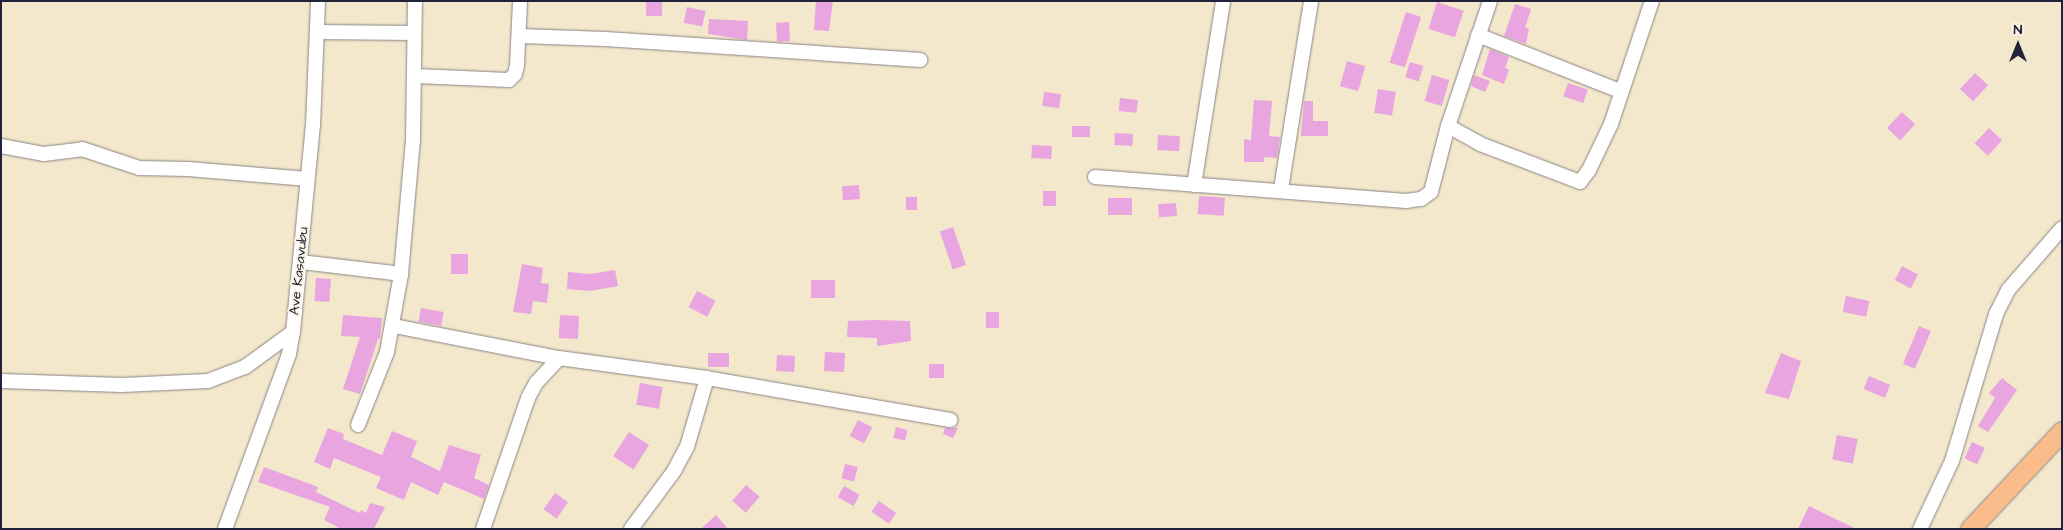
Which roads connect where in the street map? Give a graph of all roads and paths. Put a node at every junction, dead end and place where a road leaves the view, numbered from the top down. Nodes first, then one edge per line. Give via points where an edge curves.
1 (318, 1) edge
2 (415, 1) edge
3 (520, 1) edge
4 (1223, 1) edge
5 (1311, 1) edge
6 (1490, 1) edge
7 (1652, 1) edge
8 (317, 32) junction
9 (414, 33) junction
10 (520, 36) junction
11 (1478, 36) junction
12 (920, 60) dead end
13 (416, 76) junction
14 (1620, 91) junction
15 (1448, 126) junction
16 (1, 146) edge
17 (1095, 177) dead end
18 (308, 179) junction
19 (1194, 185) junction
20 (1281, 189) junction
21 (2062, 228) edge
22 (301, 262) junction
23 (401, 274) junction
24 (394, 326) junction
25 (293, 332) junction
26 (559, 358) junction
27 (707, 378) junction
28 (1, 380) edge
29 (950, 420) dead end
30 (358, 425) dead end
31 (2062, 431) edge
32 (225, 529) edge
33 (484, 529) edge
34 (631, 529) edge
35 (1920, 529) edge
36 (1970, 529) edge

1 - 8 street, Ave Kasavubu
2 - 9 street
3 - 10 street
4 - 19 street
5 - 20 street
6 - 11 street
7 - 14 street
8 - 9 street
8 - 18 street, Ave Kasavubu
9 - 13 street
10 - 12 street
10 - 13 street via 516,70 509,80 495,82
11 - 14 street
11 - 15 street
13 - 23 street via 414,140
14 - 15 street via 1604,139 1580,182 1480,144
15 - 20 street via 1430,192 1421,199 1397,200
16 - 18 street via 44,154 82,149 139,168
17 - 19 street
18 - 22 street, Ave Kasavubu
19 - 20 street
21 - 35 street via 2008,290 1996,314 1952,461
22 - 23 street
22 - 25 street, Ave Kasavubu
23 - 24 street
24 - 26 street
24 - 30 street via 379,376
25 - 28 street via 245,367 208,381 113,385
25 - 32 street, Ave Kasavubu
26 - 27 street
26 - 33 street via 536,383 528,398
27 - 29 street
27 - 34 street via 682,455
31 - 36 main road

